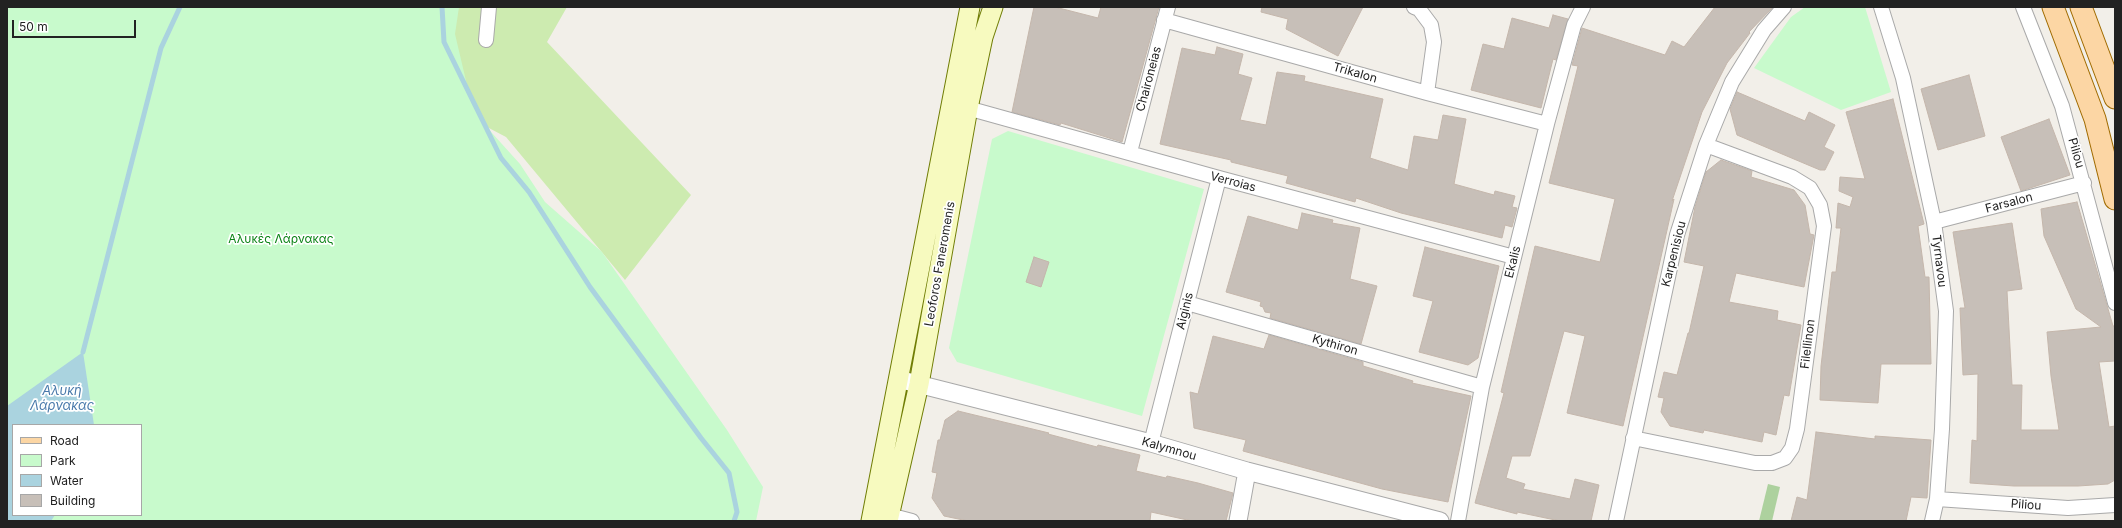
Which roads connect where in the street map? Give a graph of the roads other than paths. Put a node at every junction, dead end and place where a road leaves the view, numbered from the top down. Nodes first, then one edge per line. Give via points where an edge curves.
1 (489, 7) edge
2 (970, 7) edge
3 (993, 7) edge
4 (1414, 7) edge
5 (1583, 7) edge
6 (1784, 7) edge
7 (1881, 7) edge
8 (2023, 7) edge
9 (2053, 7) edge
10 (2081, 7) edge
11 (1166, 13) edge
12 (486, 40) dead end
13 (1426, 93) junction
14 (2115, 98) edge
15 (960, 106) junction
16 (1547, 124) junction
17 (1706, 145) junction
18 (1130, 152) junction
19 (1219, 178) junction
20 (2084, 183) junction
21 (2115, 199) edge
22 (1934, 222) junction
23 (1514, 257) junction
24 (1187, 303) junction
25 (2115, 303) edge
26 (898, 379) junction
27 (919, 384) junction
28 (1482, 387) junction
29 (1633, 438) junction
30 (1151, 444) junction
31 (1247, 471) junction
32 (1937, 499) junction
33 (2115, 505) edge
34 (889, 518) edge
35 (871, 521) edge
36 (912, 521) edge
37 (1238, 521) edge
38 (1440, 521) edge
39 (1458, 521) edge
40 (1616, 521) edge
41 (1932, 521) edge

1 - 12 street
2 - 15 main road, Leoforos Faneromenis
3 - 15 main road, Leoforos Faneromenis
4 - 13 street via 1431,25 1432,31 1433,57
5 - 16 street, Ekalis via 1574,25
6 - 17 street, Karpenisiou via 1764,30 1732,82
7 - 22 street, Tyrnavou via 1903,78
8 - 20 street, Piliou via 2062,106
9 - 21 main road via 2095,119
10 - 14 main road
11 - 13 street, Trikalon
11 - 18 street, Chaironeias
13 - 16 street, Trikalon
15 - 18 street, Verroias
15 - 26 main road, Leoforos Faneromenis
15 - 27 main road, Leoforos Faneromenis
16 - 23 street, Ekalis
17 - 29 street, Karpenisiou via 1677,234
17 - 29 street, Filellinon via 1792,177 1810,188 1820,206 1824,226 1797,429 1792,448 1785,458 1755,463
18 - 19 street, Verroias
19 - 23 street, Verroias
19 - 24 street, Aiginis
20 - 22 street, Farsalon
20 - 25 street, Piliou
22 - 32 street, Tyrnavou via 1946,311
23 - 28 street, Ekalis
24 - 28 street, Kythiron
24 - 30 street, Aiginis
26 - 27 street, Kalymnou
26 - 35 main road, Leoforos Faneromenis
27 - 30 street, Kalymnou
27 - 34 main road, Leoforos Faneromenis
28 - 39 street, Ekalis
29 - 40 street, Karpenisiou
30 - 31 street, Kalymnou
31 - 37 street
31 - 38 street, Kalymnou
32 - 33 street, Piliou via 2068,508
32 - 41 street, Tyrnavou
34 - 36 street

